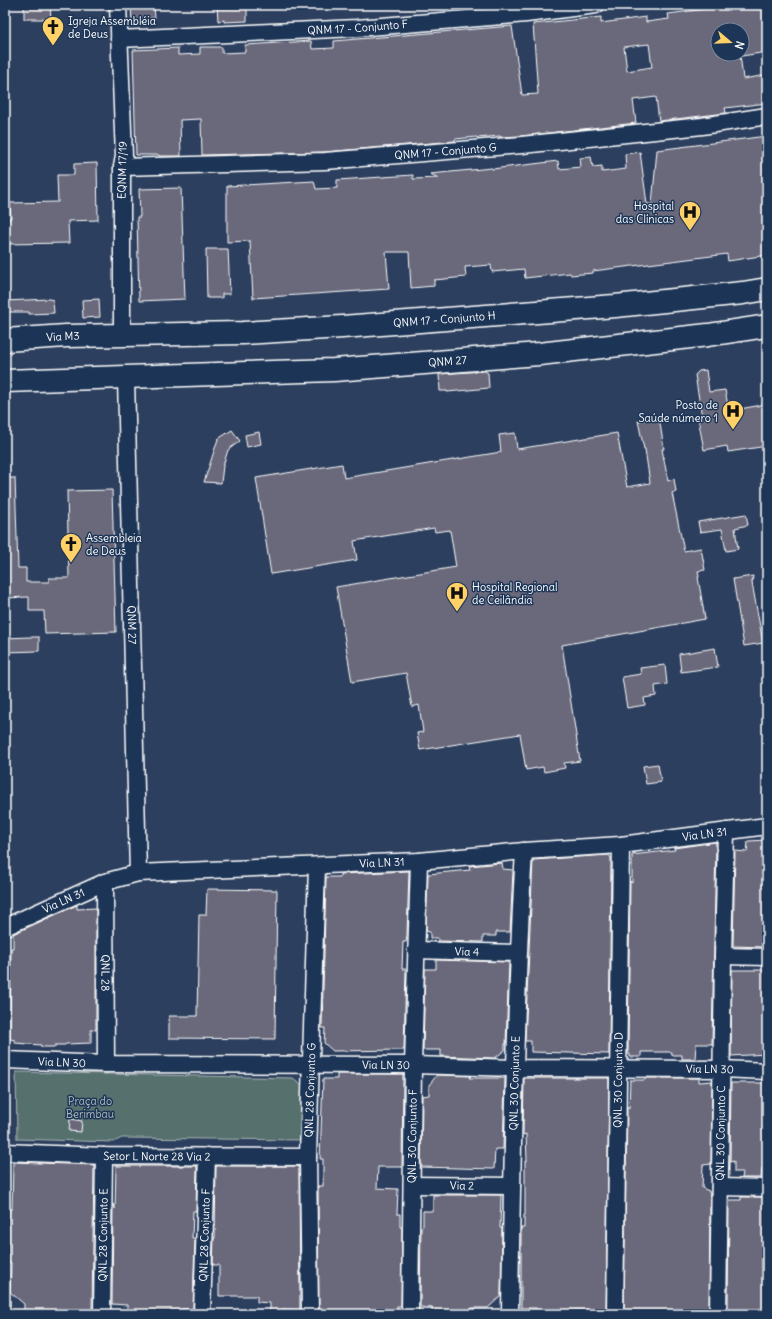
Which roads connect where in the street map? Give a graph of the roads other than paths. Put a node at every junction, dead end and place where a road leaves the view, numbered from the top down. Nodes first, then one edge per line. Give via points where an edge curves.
1 (118, 5) edge
2 (596, 5) edge
3 (119, 39) junction
4 (767, 116) edge
5 (122, 167) junction
6 (767, 289) edge
7 (767, 317) edge
8 (767, 326) edge
9 (725, 332) junction
10 (122, 334) junction
11 (5, 340) edge
12 (126, 378) junction
13 (5, 381) edge
14 (767, 826) edge
15 (726, 831) junction
16 (621, 845) junction
17 (524, 851) junction
18 (419, 861) junction
19 (318, 866) junction
20 (138, 873) junction
21 (105, 882) junction
22 (5, 927) edge
23 (416, 950) junction
24 (518, 953) junction
25 (723, 956) junction
26 (767, 957) edge
27 (5, 1060) edge
28 (106, 1064) junction
29 (312, 1064) junction
30 (413, 1065) junction
31 (514, 1068) junction
32 (618, 1068) junction
33 (721, 1069) junction
34 (767, 1071) edge
35 (5, 1152) edge
36 (104, 1156) junction
37 (207, 1156) junction
38 (308, 1157) junction
39 (412, 1185) junction
40 (512, 1186) junction
41 (720, 1187) junction
42 (767, 1188) edge
43 (102, 1314) edge
44 (202, 1314) edge
45 (310, 1314) edge
46 (410, 1314) edge
47 (510, 1314) edge
48 (615, 1314) edge
49 (718, 1314) edge

1 - 3 street, EQNM 17/19
2 - 3 street, QNM 17 - Conjunto F via 526,14 357,28
3 - 5 street, EQNM 17/19 via 124,156
4 - 5 street, QNM 17 - Conjunto G via 702,126 522,146 325,160
5 - 10 street, EQNM 17/19
6 - 10 main road, QNM 17 - Conjunto H via 615,306 342,327 243,333
7 - 9 main road
8 - 9 main road, QNM 27
9 - 12 main road, QNM 27 via 539,354 334,370
10 - 11 main road, Via M3
12 - 13 main road, QNM 27
12 - 20 street, QNM 27
14 - 15 street, Via LN 31
15 - 16 street, Via LN 31
15 - 25 street, QNL 30 Conjunto C
16 - 17 street, Via LN 31
16 - 32 street, QNL 30 Conjunto D
17 - 18 street, Via LN 31
17 - 24 street, QNL 30 Conjunto E
18 - 19 street, Via LN 31
18 - 23 street, QNL 30 Conjunto F
19 - 20 street, Via LN 31
19 - 29 street, QNL 28 Conjunto G
20 - 21 street, Via LN 31
21 - 22 street, Via LN 31
21 - 28 street, QNL 28
23 - 24 street, Via 4
23 - 30 street, QNL 30 Conjunto F
24 - 31 street, QNL 30 Conjunto E
25 - 26 street
25 - 33 street, QNL 30 Conjunto C
27 - 28 street, Via LN 30
28 - 29 street, Via LN 30
29 - 30 street, Via LN 30
29 - 38 street, QNL 28 Conjunto G
30 - 31 street, Via LN 30
30 - 39 street, QNL 30 Conjunto F
31 - 32 street, Via LN 30
31 - 40 street, QNL 30 Conjunto E
32 - 33 street, Via LN 30
32 - 48 street, QNL 30 Conjunto D
33 - 34 street, Via LN 30
33 - 41 street, QNL 30 Conjunto C
35 - 36 street, Setor L Norte 28 Via 2
36 - 37 street, Setor L Norte 28 Via 2
36 - 43 street, QNL 28 Conjunto E
37 - 38 street, Setor L Norte 28 Via 2
37 - 44 street, QNL 28 Conjunto F
38 - 45 street, QNL 28 Conjunto G
39 - 40 street, Via 2
39 - 46 street, QNL 30 Conjunto F
40 - 47 street, QNL 30 Conjunto E
41 - 42 street
41 - 49 street, QNL 30 Conjunto C

